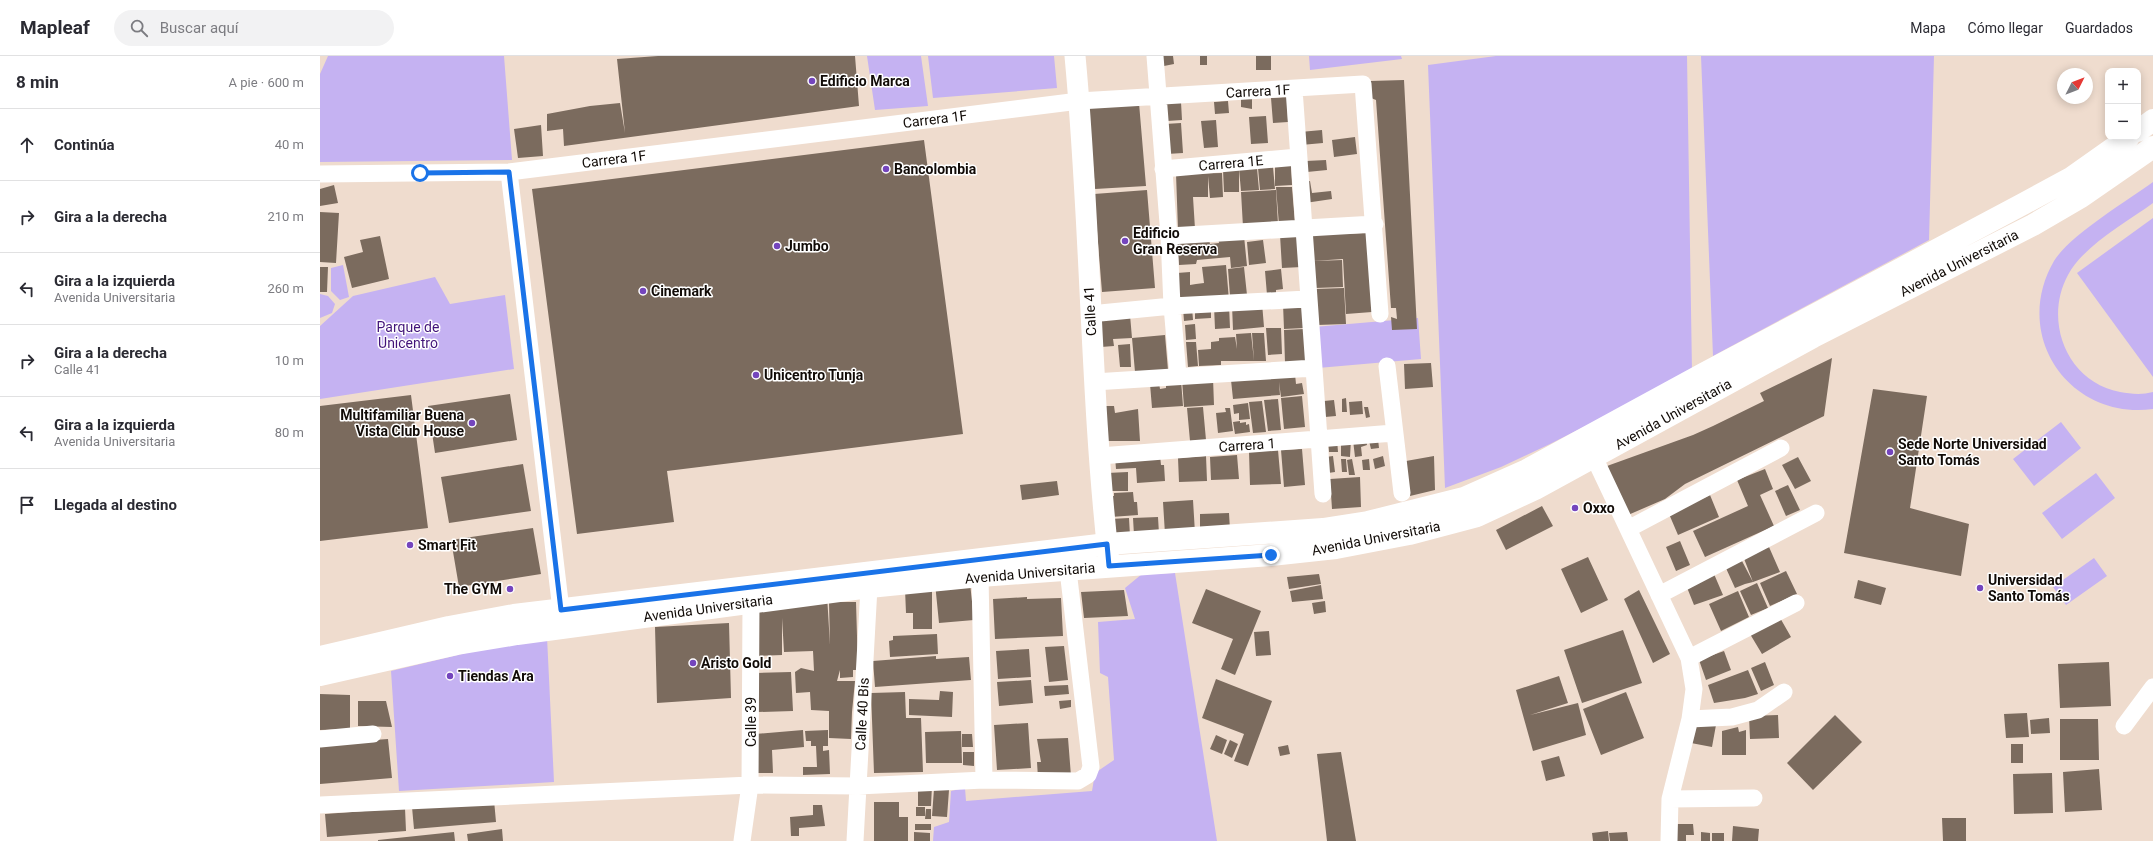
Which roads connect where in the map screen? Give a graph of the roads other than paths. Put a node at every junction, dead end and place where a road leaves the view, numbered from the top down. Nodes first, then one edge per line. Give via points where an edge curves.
1 (1075, 56) edge
2 (1155, 56) edge
3 (1294, 89) junction
4 (1158, 96) junction
5 (1079, 101) junction
6 (2153, 120) edge
7 (2141, 129) edge
8 (2125, 140) edge
9 (2153, 147) edge
10 (1298, 157) junction
11 (1164, 168) junction
12 (509, 172) junction
13 (320, 174) edge
14 (1375, 224) junction
15 (1305, 227) junction
16 (1169, 236) junction
17 (1308, 299) junction
18 (1172, 306) junction
19 (1090, 314) junction
20 (1380, 314) dead end
21 (1387, 366) dead end
22 (1314, 368) junction
23 (1178, 376) junction
24 (1094, 382) junction
25 (1394, 434) junction
26 (1318, 439) junction
27 (1781, 448) dead end
28 (1100, 456) junction
29 (1594, 457) junction
30 (1402, 493) dead end
31 (1323, 494) dead end
32 (1816, 514) dead end
33 (1628, 528) junction
34 (1107, 544) junction
35 (1109, 566) junction
36 (1068, 570) junction
37 (980, 576) junction
38 (869, 587) junction
39 (1659, 595) junction
40 (751, 602) junction
41 (1796, 603) dead end
42 (561, 610) junction
43 (320, 657) edge
44 (1689, 658) junction
45 (320, 675) edge
46 (2153, 687) edge
47 (1784, 692) dead end
48 (1690, 719) junction
49 (2124, 726) dead end
50 (373, 734) dead end
51 (320, 739) edge
52 (984, 780) junction
53 (750, 785) junction
54 (858, 786) junction
55 (1754, 798) dead end
56 (1670, 799) junction
57 (320, 805) edge
58 (742, 841) edge
59 (855, 841) edge
60 (1670, 841) edge

1 - 5 street, Calle 41
2 - 4 street
3 - 4 street, Carrera 1F
3 - 10 street
3 - 14 street, Carrera 1F via 1333,84 1363,84
4 - 5 street, Carrera 1F
4 - 11 street
5 - 12 street, Carrera 1F
5 - 19 street, Calle 41
6 - 7 main road
8 - 34 main road, Avenida Universitaria via 2071,178 1527,470 1464,498 1368,522 1322,529
9 - 29 main road, Avenida Universitaria via 2081,197 2033,225 1813,337
10 - 11 street, Carrera 1E
10 - 15 street
11 - 16 street
12 - 13 street, Carrera 1F
12 - 42 street
14 - 15 street
14 - 20 street
15 - 16 street
15 - 17 street
16 - 18 street
17 - 18 street
17 - 22 street
18 - 19 street
18 - 23 street
19 - 24 street, Calle 41
21 - 25 street
22 - 23 street
22 - 26 street
23 - 24 street
24 - 28 street, Calle 41
25 - 26 street, Carrera 1
25 - 30 street
26 - 28 street, Carrera 1
26 - 31 street
27 - 33 street
28 - 34 street, Calle 41
29 - 33 street
29 - 35 main road, Avenida Universitaria via 1535,489 1477,516 1409,534 1336,548
32 - 39 street
33 - 39 street
34 - 35 street, Calle 41
34 - 42 main road, Avenida Universitaria
35 - 36 main road, Avenida Universitaria
36 - 37 main road, Avenida Universitaria
36 - 52 street via 1091,767 1088,775 1078,781
37 - 38 main road, Avenida Universitaria
37 - 52 street
38 - 40 main road, Avenida Universitaria
38 - 54 street, Calle 40 Bis
39 - 44 street
40 - 45 main road, Avenida Universitaria via 516,634 458,644
40 - 53 street, Calle 39
41 - 44 street
42 - 43 main road, Avenida Universitaria via 449,627
44 - 48 street via 1694,689
46 - 49 street
47 - 48 street via 1758,710 1732,717
48 - 56 street
50 - 51 street
52 - 54 street
53 - 54 street
53 - 57 street
53 - 58 street, Calle 39
54 - 59 street, Calle 40 Bis
55 - 56 street
56 - 60 street

